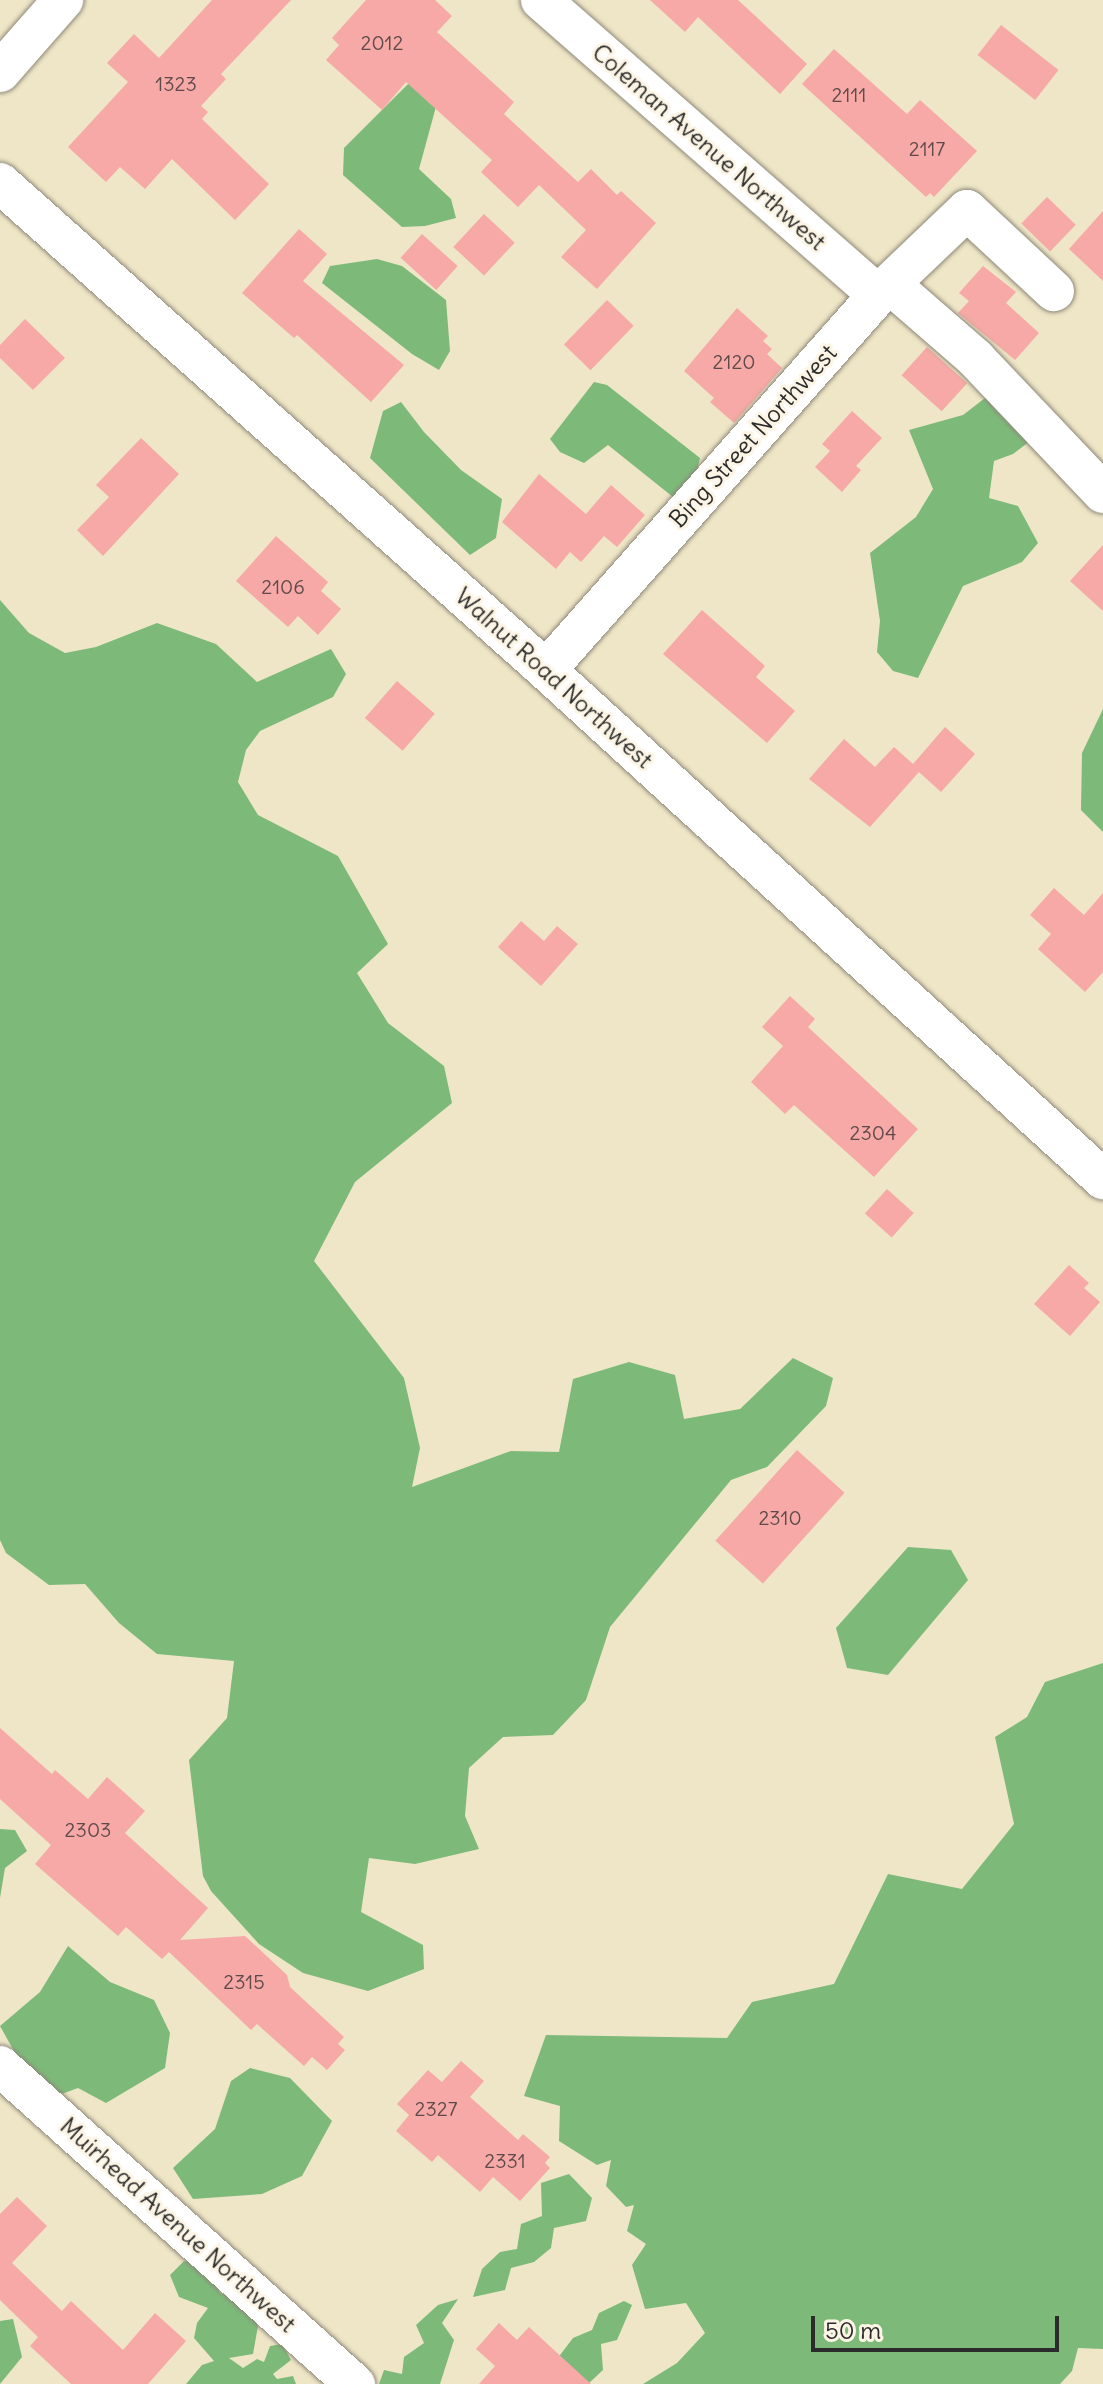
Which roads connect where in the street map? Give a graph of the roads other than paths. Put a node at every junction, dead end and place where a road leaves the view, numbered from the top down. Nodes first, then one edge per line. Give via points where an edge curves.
1 (63, 0) edge
2 (541, 0) edge
3 (0, 72) edge
4 (0, 183) edge
5 (884, 289) junction
6 (1054, 291) dead end
7 (1103, 493) edge
8 (546, 670) junction
9 (1103, 1179) edge
10 (0, 2066) edge
11 (355, 2384) edge

1 - 3 street
2 - 5 street, Coleman Avenue Northwest
4 - 8 street, Walnut Road Northwest
5 - 6 street, Bing Street Northwest via 967,210
5 - 7 street, Coleman Avenue Northwest via 975,358
5 - 8 street, Bing Street Northwest
8 - 9 street, Walnut Road Northwest
10 - 11 street, Muirhead Avenue Northwest

